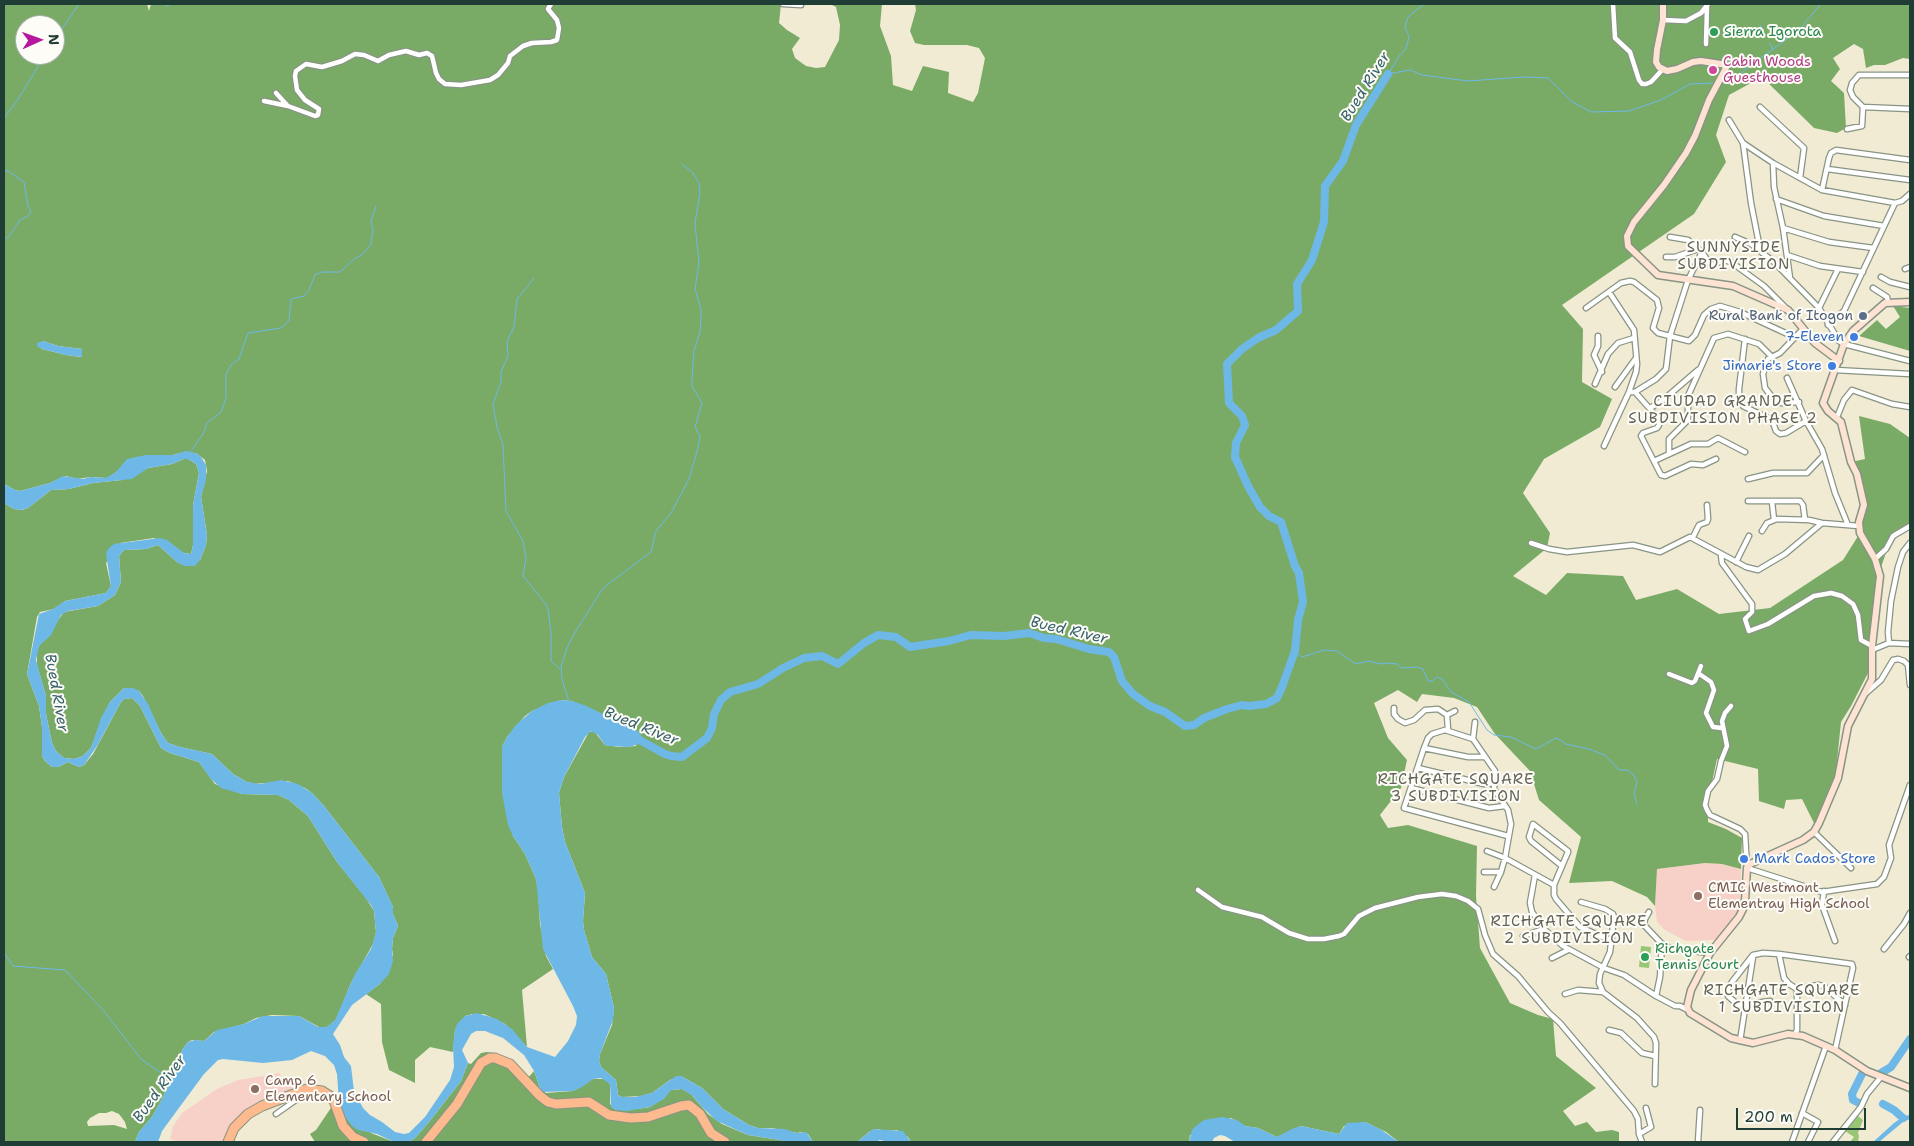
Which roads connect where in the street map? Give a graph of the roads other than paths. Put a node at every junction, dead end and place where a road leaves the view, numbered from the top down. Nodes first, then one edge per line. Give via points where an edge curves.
1 (551, 4) edge
2 (783, 4) edge
3 (1613, 4) edge
4 (1663, 4) edge
5 (801, 5) dead end
6 (1708, 5) edge
7 (1663, 20) junction
8 (1706, 44) dead end
9 (1662, 70) junction
10 (1910, 75) edge
11 (276, 92) dead end
12 (264, 102) dead end
13 (288, 106) junction
14 (1760, 107) dead end
15 (1863, 107) junction
16 (1910, 109) edge
17 (1729, 120) dead end
18 (1847, 129) dead end
19 (1743, 143) junction
20 (1910, 160) edge
21 (1773, 163) junction
22 (1827, 169) junction
23 (1800, 178) junction
24 (1910, 180) edge
25 (1822, 190) junction
26 (1910, 194) edge
27 (1776, 199) junction
28 (1895, 203) junction
29 (1884, 226) junction
30 (1783, 228) junction
31 (1670, 237) dead end
32 (1735, 237) dead end
33 (1873, 248) junction
34 (1700, 250) junction
35 (1760, 250) junction
36 (1787, 255) junction
37 (1666, 256) dead end
38 (1838, 269) junction
39 (1863, 272) junction
40 (1881, 277) dead end
41 (1790, 278) junction
42 (1688, 280) junction
43 (1910, 287) edge
44 (1873, 288) dead end
45 (1609, 292) junction
46 (1888, 302) junction
47 (1910, 302) edge
48 (1586, 308) dead end
49 (1819, 308) junction
50 (1788, 310) junction
51 (1828, 325) junction
52 (1803, 329) junction
53 (1598, 336) dead end
54 (1670, 336) junction
55 (1794, 337) junction
56 (1634, 338) junction
57 (1746, 340) junction
58 (1846, 341) junction
59 (1772, 357) junction
60 (1636, 358) junction
61 (1839, 361) junction
62 (1910, 361) edge
63 (1701, 367) junction
64 (1835, 370) junction
65 (1602, 372) junction
66 (1910, 374) edge
67 (1787, 378) dead end
68 (1596, 384) dead end
69 (1615, 386) dead end
70 (1632, 392) junction
71 (1799, 402) junction
72 (1910, 407) edge
73 (1650, 408) junction
74 (1837, 417) junction
75 (1806, 422) junction
76 (1604, 446) dead end
77 (1745, 452) dead end
78 (1669, 454) junction
79 (1824, 455) junction
80 (1716, 459) dead end
81 (1654, 461) junction
82 (1748, 479) dead end
83 (1748, 502) dead end
84 (1772, 502) junction
85 (1707, 505) dead end
86 (1774, 520) junction
87 (1805, 520) junction
88 (1822, 523) junction
89 (1848, 525) junction
90 (1859, 526) junction
91 (1910, 526) edge
92 (1762, 531) dead end
93 (1749, 536) dead end
94 (1693, 538) junction
95 (1531, 542) dead end
96 (1910, 543) edge
97 (1721, 555) junction
98 (1874, 559) junction
99 (1734, 561) junction
100 (1726, 569) junction
101 (1889, 643) junction
102 (1910, 644) edge
103 (1872, 648) junction
104 (1701, 666) dead end
105 (1669, 674) dead end
106 (1698, 674) junction
107 (1910, 686) edge
108 (1866, 693) junction
109 (1731, 706) dead end
110 (1394, 708) dead end
111 (1455, 711) dead end
112 (1447, 715) junction
113 (1475, 722) dead end
114 (1722, 728) junction
115 (1448, 730) junction
116 (1474, 739) junction
117 (1424, 748) junction
118 (1485, 757) junction
119 (1418, 768) junction
120 (1496, 783) junction
121 (1910, 786) edge
122 (1411, 788) junction
123 (1505, 806) junction
124 (1814, 832) junction
125 (1508, 836) junction
126 (1487, 851) dead end
127 (1504, 858) junction
128 (1562, 866) junction
129 (1747, 868) junction
130 (1851, 868) dead end
131 (1484, 872) dead end
132 (1501, 872) junction
133 (1535, 875) junction
134 (1554, 885) junction
135 (1494, 887) dead end
136 (1198, 890) dead end
137 (1824, 891) junction
138 (1581, 902) dead end
139 (1649, 912) dead end
140 (1910, 913) edge
141 (1544, 929) junction
142 (1523, 936) dead end
143 (1612, 941) junction
144 (1835, 941) dead end
145 (1662, 944) junction
146 (1884, 949) dead end
147 (1568, 950) junction
148 (1710, 953) junction
149 (1779, 954) junction
150 (1753, 955) junction
151 (1552, 958) dead end
152 (1604, 968) junction
153 (1796, 989) junction
154 (1603, 992) junction
155 (1565, 994) dead end
156 (1656, 996) junction
157 (1770, 1001) dead end
158 (1746, 1005) junction
159 (1845, 1005) junction
160 (1688, 1010) junction
161 (1609, 1030) dead end
162 (1796, 1034) junction
163 (1740, 1041) junction
164 (1826, 1046) junction
165 (1835, 1050) junction
166 (1655, 1056) junction
167 (1881, 1077) junction
168 (1655, 1084) dead end
169 (1910, 1088) edge
170 (316, 1090) junction
171 (1646, 1108) dead end
172 (1700, 1110) dead end
173 (1802, 1113) junction
174 (276, 1114) dead end
175 (1639, 1134) junction
176 (228, 1142) edge
177 (364, 1142) edge
178 (426, 1142) edge
179 (725, 1142) edge
180 (1642, 1142) edge
181 (1698, 1142) edge
182 (1792, 1142) edge
183 (1808, 1142) edge
184 (1833, 1142) edge

1 - 13 street via 548,9 559,28 557,40 523,46 510,56 498,76 490,80 445,84 436,73 432,56 427,53 419,55 406,51 378,61 355,54 322,67 306,64 296,71 297,90 319,109 318,115
2 - 5 street
3 - 9 street via 1615,38 1630,52 1639,80 1642,84 1650,82
4 - 7 main road
6 - 7 street via 1686,21
6 - 8 street
7 - 9 main road via 1656,62
9 - 42 main road via 1677,69 1693,62 1714,62 1725,67 1686,153 1634,222 1626,242 1658,276
10 - 15 street via 1856,76 1850,94
11 - 13 street
12 - 13 street
14 - 23 street via 1804,148
15 - 16 street
15 - 18 street via 1862,126
17 - 19 street
19 - 21 street
19 - 35 street
20 - 22 street via 1836,150 1831,153
21 - 23 street
21 - 27 street
22 - 24 street
22 - 25 street
23 - 25 street
25 - 28 street
26 - 28 street
27 - 29 street via 1824,216
27 - 30 street
28 - 29 street
29 - 33 street
30 - 33 street via 1829,242
30 - 36 street
31 - 34 street via 1688,240
32 - 35 street
33 - 39 street
34 - 37 street via 1675,257
34 - 42 street
34 - 50 street via 1710,266 1724,260 1731,262 1764,286
35 - 41 street
36 - 38 street
36 - 41 street
38 - 39 street
38 - 49 street
39 - 51 street via 1844,311
40 - 43 street
41 - 49 street
42 - 50 main road via 1733,286
42 - 54 street
44 - 46 street via 1887,296
45 - 48 street
45 - 54 street via 1627,280 1634,282 1659,304 1653,323 1655,332
45 - 56 street via 1632,325
46 - 47 main road
46 - 58 main road
49 - 51 street
50 - 52 main road
51 - 58 street via 1837,337
52 - 55 street
52 - 61 main road
53 - 65 street via 1594,355
54 - 55 street via 1689,342 1704,315 1720,306
54 - 70 street via 1666,369 1656,379
55 - 59 street
56 - 60 street
56 - 65 street via 1618,343 1608,354
57 - 59 street via 1759,344
57 - 63 street via 1728,334 1717,336 1709,345
57 - 75 street via 1739,388 1743,406 1772,420 1780,434
58 - 61 main road
58 - 62 street
59 - 71 street via 1764,369 1768,393 1781,403
60 - 69 street
60 - 70 street
61 - 64 main road
63 - 73 street
63 - 78 street via 1687,400 1688,420 1669,438
64 - 66 street
64 - 74 main road via 1823,403
65 - 68 street
67 - 71 street
70 - 73 street
70 - 76 street
71 - 75 street
72 - 74 street via 1852,390
73 - 81 street via 1659,425 1641,436
74 - 90 main road via 1864,505
75 - 79 street
77 - 78 street via 1718,438 1708,444 1691,444
78 - 81 street
79 - 82 street via 1807,473 1773,473
79 - 89 street via 1834,492
80 - 81 street via 1703,465 1691,464 1666,476 1661,475
83 - 84 street
84 - 86 street
84 - 87 street via 1802,502
85 - 94 street via 1707,522 1699,525
86 - 87 street
86 - 92 street via 1767,523
87 - 88 street
88 - 89 street
88 - 99 street via 1785,554 1758,570
89 - 90 street
90 - 98 main road
91 - 98 street via 1893,536 1886,549
93 - 99 street
94 - 95 street via 1681,540 1660,552 1633,545 1567,552 1549,550
94 - 97 street
96 - 101 street via 1898,567 1891,601
97 - 99 street
97 - 100 street
98 - 103 main road via 1880,576
99 - 100 street
100 - 103 street via 1752,604 1752,612 1745,619 1749,631 1768,624 1814,596 1831,593 1853,604 1861,640
101 - 102 street
101 - 103 street
103 - 108 main road via 1873,674
104 - 106 street
105 - 106 street via 1692,683
106 - 114 street via 1711,682 1714,690 1706,714 1713,727
107 - 108 street via 1908,664 1898,659 1893,660 1881,680
108 - 124 main road via 1848,726 1838,778
109 - 114 street via 1725,713
110 - 112 street via 1394,714 1405,723 1429,708
111 - 112 street
112 - 115 street
113 - 116 street
114 - 129 street via 1727,746 1717,779 1708,791 1706,808 1710,815 1746,834
115 - 116 street
115 - 117 street via 1432,734
116 - 118 street
117 - 118 street
117 - 119 street
118 - 120 street via 1495,771
119 - 120 street via 1484,784
119 - 122 street
120 - 123 street via 1494,789
121 - 137 street via 1888,846 1890,858 1880,881
122 - 123 street via 1489,808
122 - 125 street via 1404,808
123 - 125 street via 1511,824
124 - 129 main road
124 - 130 street
125 - 127 street
126 - 127 street
127 - 132 street
127 - 133 street
128 - 128 street via 1531,841 1529,836 1533,824 1567,848
128 - 134 street
129 - 137 street
129 - 148 main road via 1743,909
131 - 132 street
132 - 135 street
133 - 134 street
133 - 141 street via 1530,903 1532,912
134 - 143 street via 1556,899 1578,925
136 - 175 street via 1222,907 1262,917 1289,933 1308,939 1339,936 1359,916 1375,908 1418,897 1442,894 1468,901 1478,909 1490,950 1518,976 1628,1103 1636,1115
137 - 144 street via 1822,905
138 - 143 street via 1613,914
139 - 145 street via 1645,927
140 - 146 street
141 - 142 street
141 - 147 street
143 - 152 street
145 - 148 street
145 - 156 street
147 - 151 street
147 - 152 street
148 - 160 main road via 1691,990
149 - 150 street
149 - 153 street via 1784,978
149 - 159 street via 1852,964
150 - 158 street
150 - 158 street via 1728,991 1729,998
152 - 154 street via 1599,979
152 - 156 street via 1624,975
153 - 159 street via 1820,985
153 - 162 street
154 - 155 street via 1578,990
154 - 166 street via 1651,1032 1656,1043
156 - 160 street
157 - 158 street
158 - 163 street
159 - 165 street
160 - 163 main road
161 - 166 street via 1621,1033 1642,1053
162 - 163 main road via 1753,1043
162 - 164 main road
164 - 165 main road
164 - 173 street
165 - 167 main road
166 - 168 street
167 - 169 main road
167 - 184 street
170 - 174 street via 299,1096
170 - 176 highway via 300,1091 256,1109 239,1123
170 - 177 highway via 334,1100 343,1126 353,1137
171 - 175 street via 1650,1128
172 - 181 street
173 - 182 street
173 - 183 street via 1818,1122
175 - 180 street
178 - 179 highway via 461,1098 481,1064 490,1058 510,1064 540,1096 556,1104 588,1102 609,1115 631,1118 648,1117 689,1105 700,1114 711,1133

